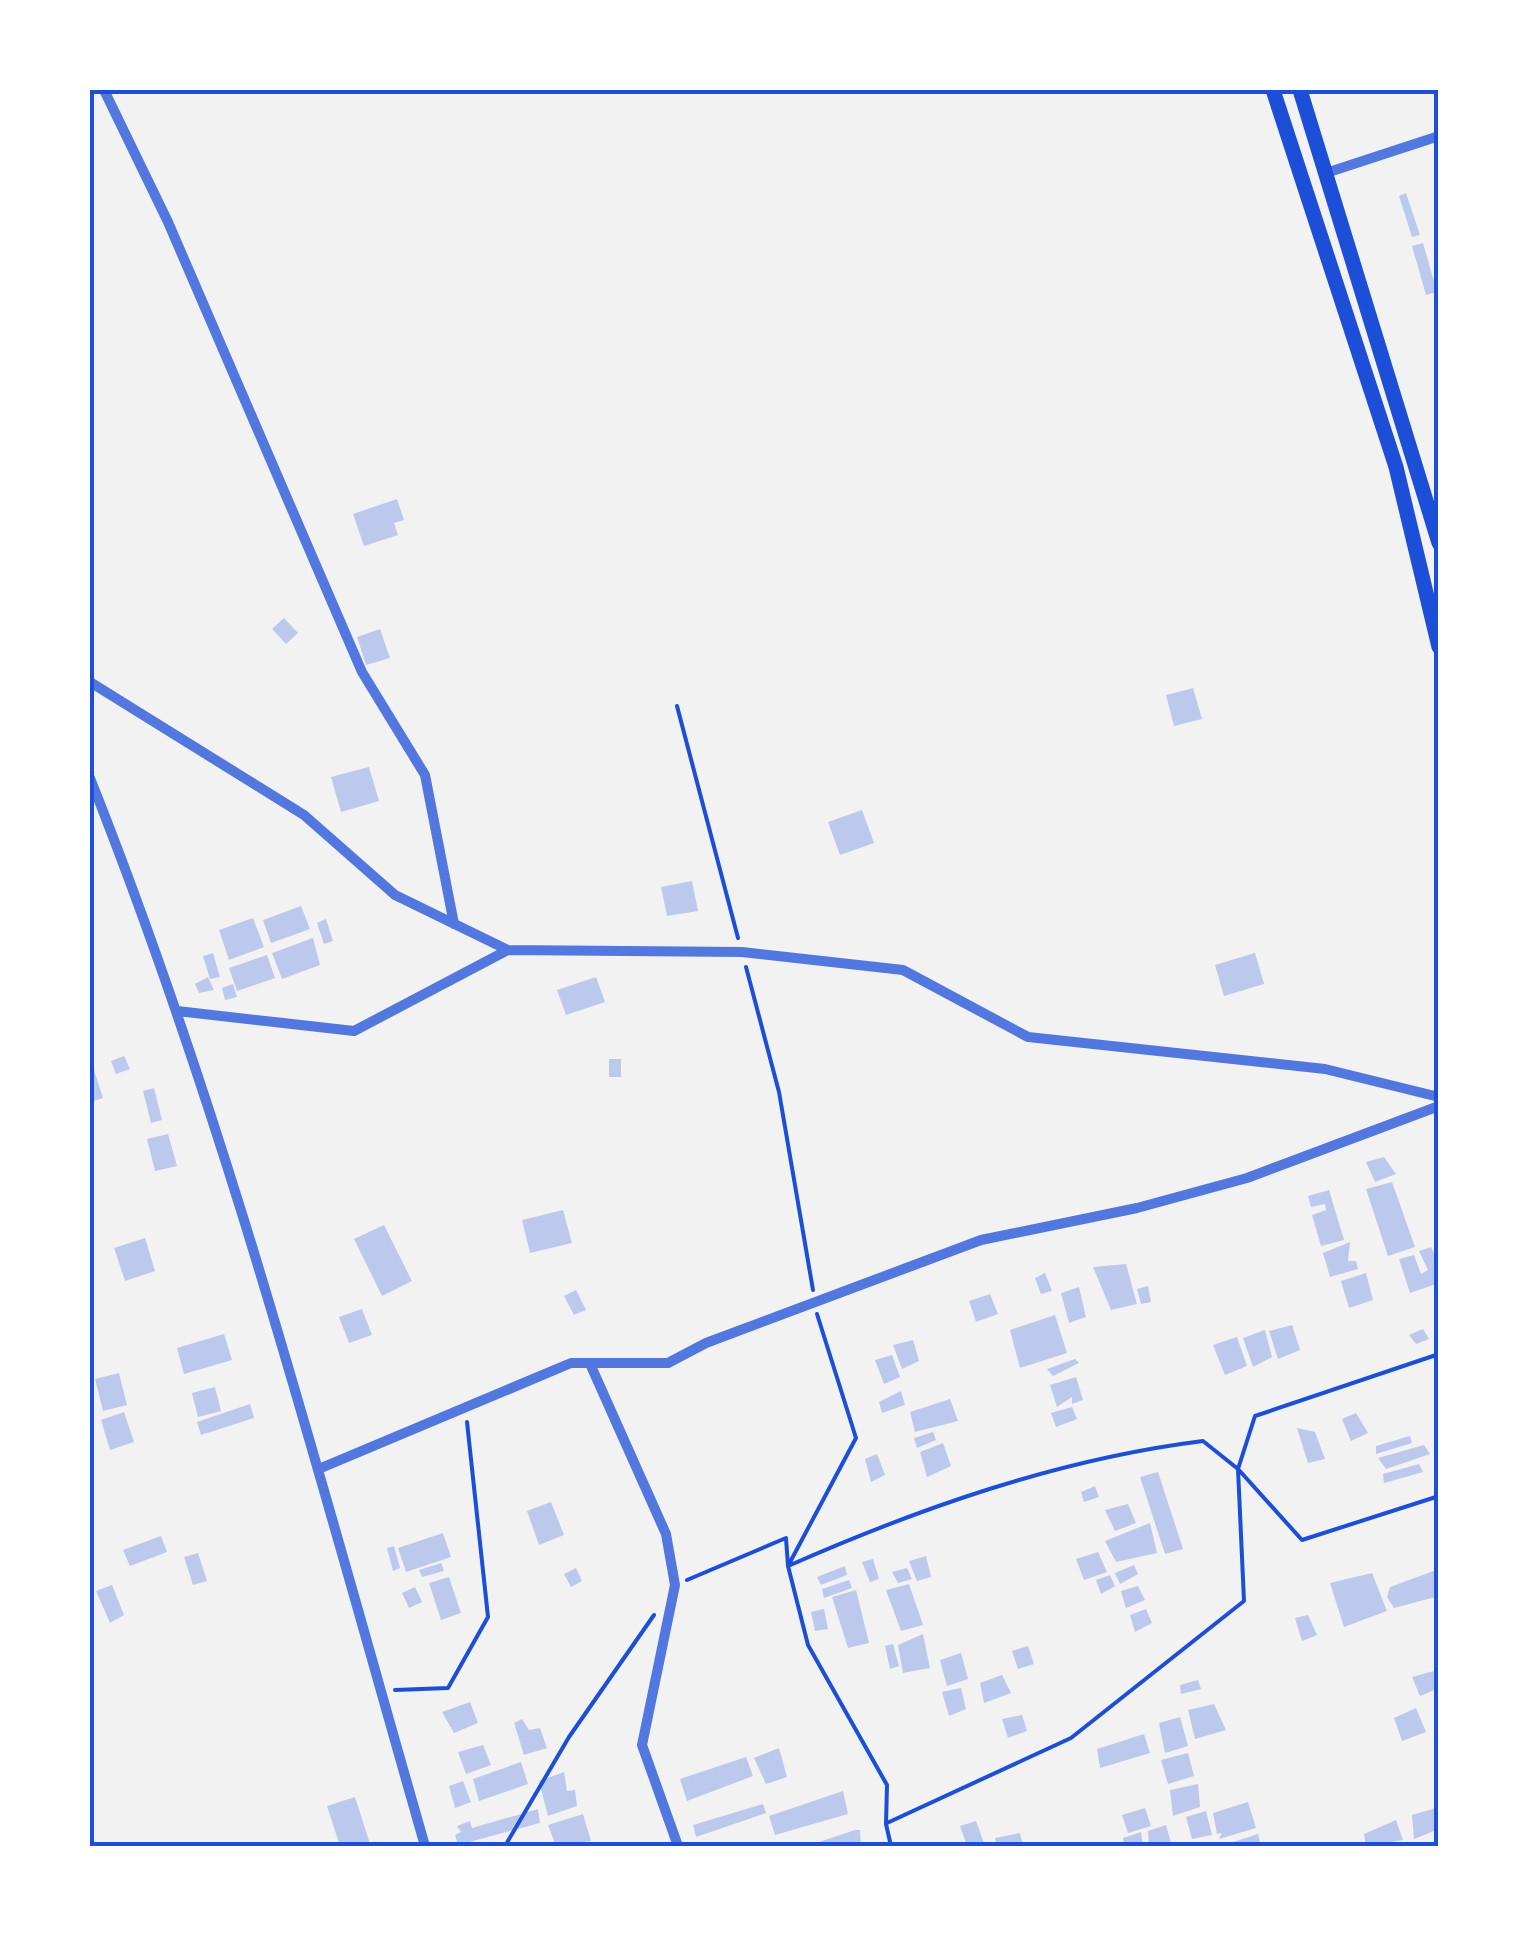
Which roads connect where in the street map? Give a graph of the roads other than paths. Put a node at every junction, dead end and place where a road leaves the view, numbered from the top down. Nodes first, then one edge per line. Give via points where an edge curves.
1 (104, 90) edge
2 (1273, 90) edge
3 (1300, 90) edge
4 (1439, 136) edge
5 (1326, 173) junction
6 (1439, 542) edge
7 (1439, 647) edge
8 (90, 682) edge
9 (90, 778) edge
10 (454, 924) junction
11 (508, 950) junction
12 (178, 1011) junction
13 (1439, 1097) edge
14 (1439, 1106) edge
15 (592, 1366) junction
16 (321, 1468) junction
17 (425, 1846) edge
18 (678, 1846) edge

1 - 10 street via 168,222 362,672 425,775
2 - 7 main road via 1396,467
3 - 5 main road
4 - 5 street
5 - 6 main road
8 - 10 street via 304,815 395,895
9 - 12 street
10 - 11 street
11 - 12 street via 354,1031
11 - 13 street via 742,952 903,970 1028,1037 1324,1069
12 - 16 street
14 - 15 street via 1247,1178 981,1240 668,1363
15 - 16 street via 571,1363
15 - 18 street via 666,1534 675,1586 642,1745
16 - 17 street

